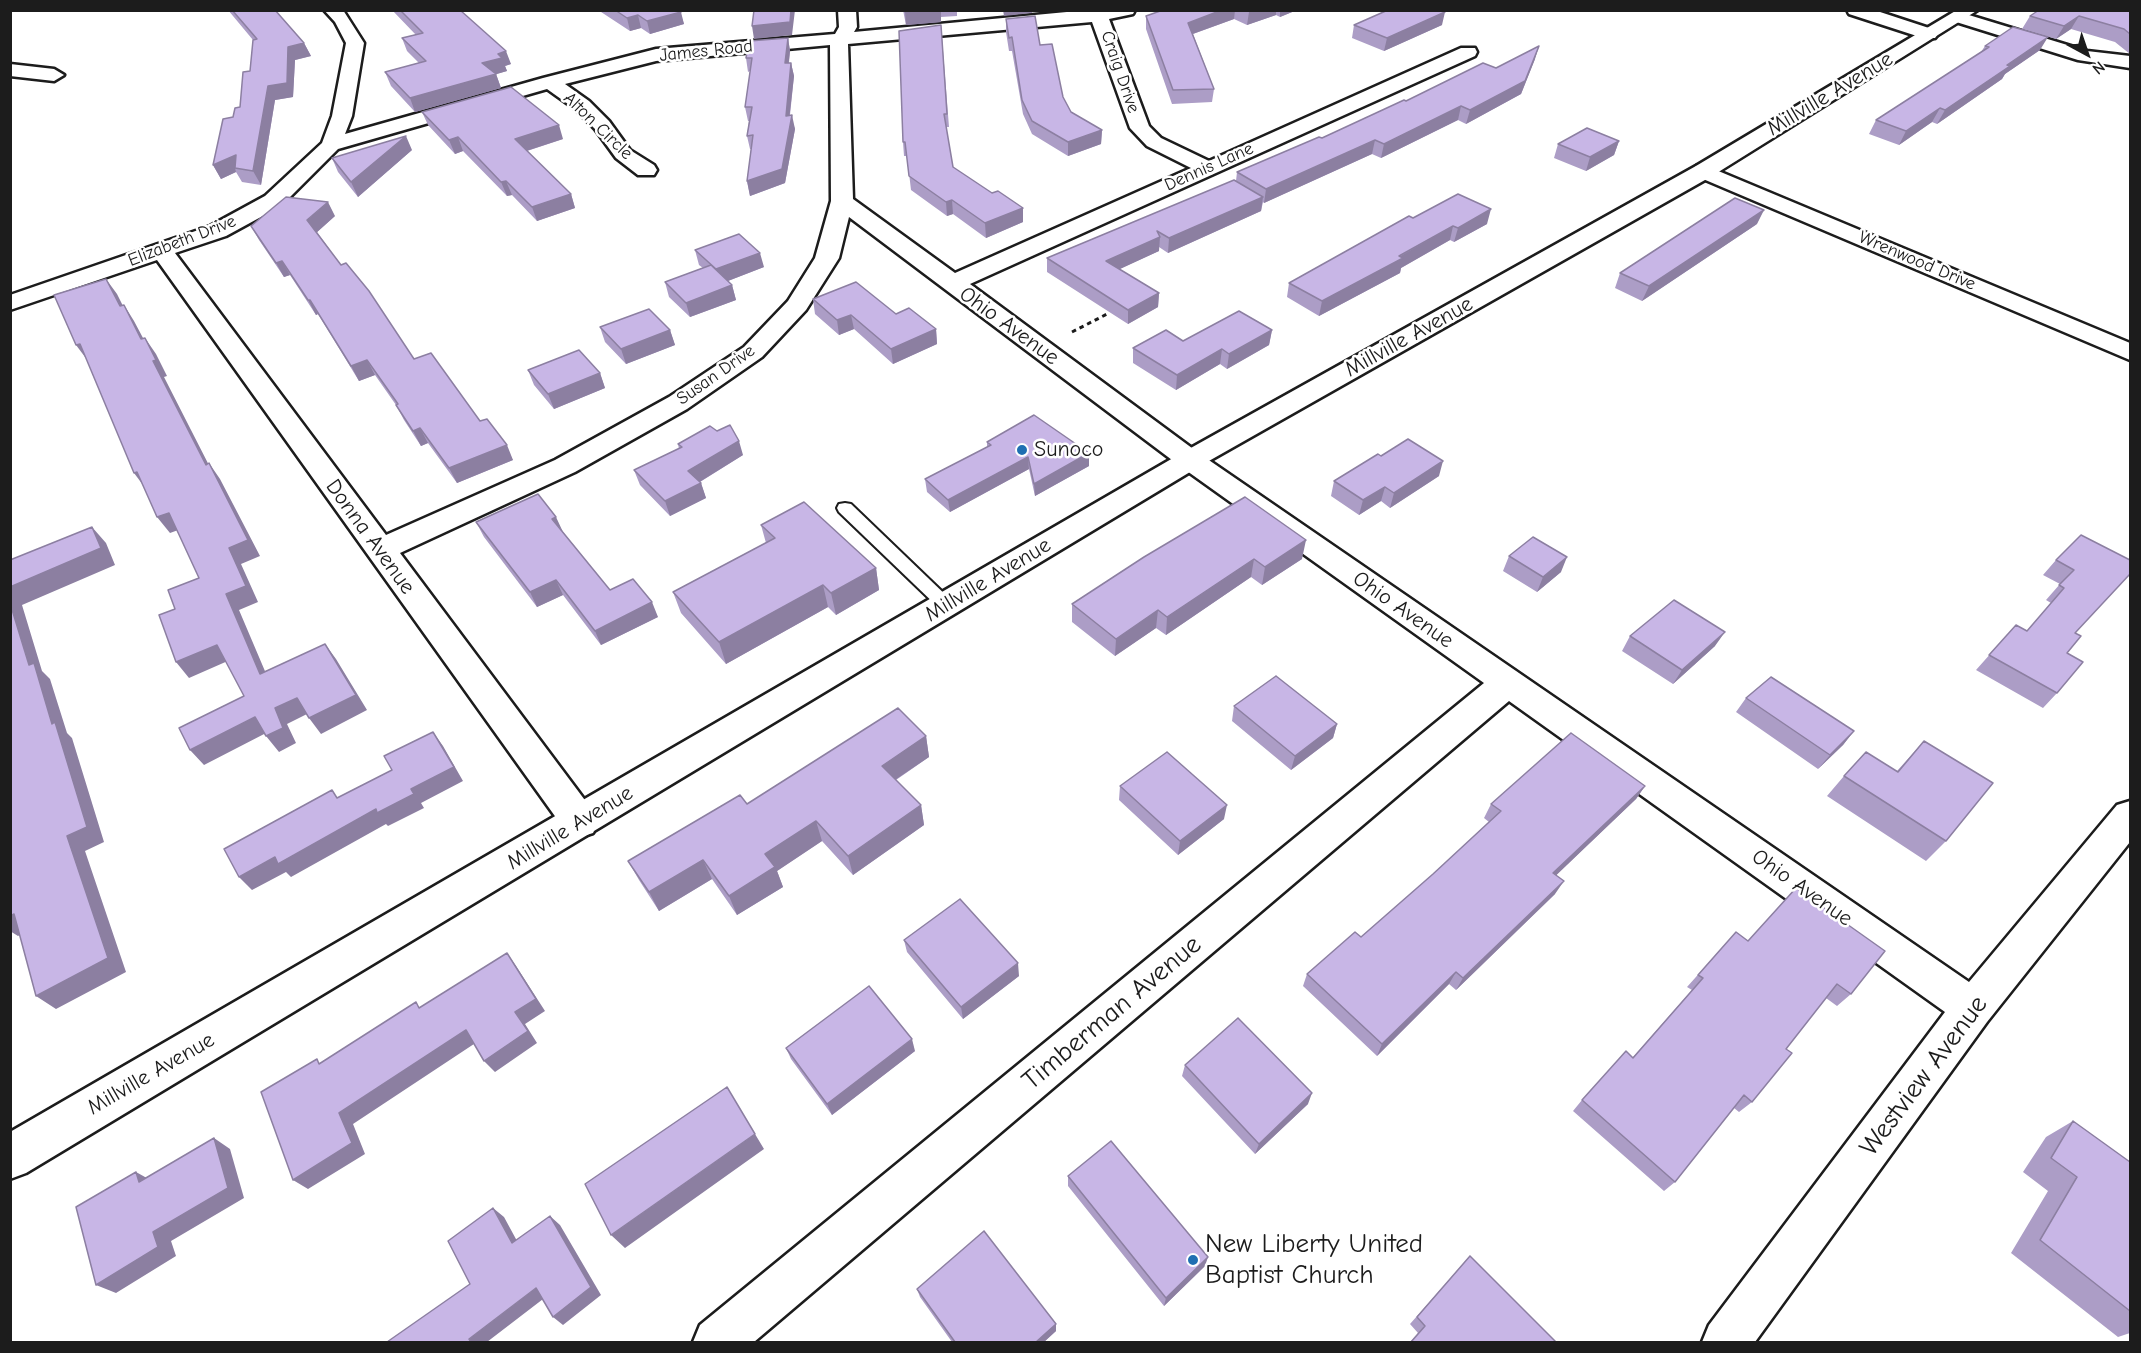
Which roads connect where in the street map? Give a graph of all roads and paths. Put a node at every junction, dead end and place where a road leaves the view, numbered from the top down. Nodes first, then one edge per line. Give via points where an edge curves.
1 (332, 10) edge
2 (847, 10) edge
3 (1127, 10) edge
4 (1855, 10) edge
5 (1099, 13) edge
6 (1966, 13) edge
7 (1929, 34) junction
8 (838, 41) junction
9 (1468, 52) dead end
10 (2130, 62) edge
11 (10, 70) edge
12 (54, 75) dead end
13 (550, 82) junction
14 (331, 146) junction
15 (1207, 168) junction
16 (646, 170) dead end
17 (1704, 171) junction
18 (842, 201) junction
19 (161, 250) junction
20 (951, 284) junction
21 (10, 303) edge
22 (1109, 313) edge
23 (1072, 332) dead end
24 (2130, 352) edge
25 (1190, 460) junction
26 (845, 508) dead end
27 (379, 550) junction
28 (946, 605) junction
29 (1508, 682) junction
30 (2130, 816) edge
31 (580, 822) junction
32 (1973, 1008) junction
33 (10, 1157) edge
34 (717, 1342) edge
35 (1726, 1342) edge

1 - 14 street, Elizabeth Drive via 342,19 355,44 342,116
2 - 8 street, Susan Drive via 848,27
3 - 5 street, James Road
4 - 7 street
5 - 8 street, James Road
5 - 15 street, Craig Drive via 1140,128 1154,142
6 - 7 street, Millville Avenue
6 - 10 street via 2051,46 2085,56
7 - 17 street, Millville Avenue
8 - 13 street, James Road via 750,45 656,56
8 - 18 street, Susan Drive
9 - 15 street, Dennis Lane
11 - 12 street
13 - 14 street, James Road
13 - 16 street, Alton Circle via 582,105 623,154
14 - 19 street, Elizabeth Drive via 273,201 218,231
15 - 20 street, Dennis Lane
17 - 24 street, Wrenwood Drive
17 - 25 street, Millville Avenue
18 - 20 street, Ohio Avenue
18 - 27 street, Susan Drive via 827,258 797,305 753,352 678,403 565,466
19 - 21 street, Elizabeth Drive
19 - 27 street, Donna Avenue
20 - 25 street, Ohio Avenue
22 - 23 path
25 - 28 street, Millville Avenue
25 - 29 street, Ohio Avenue
26 - 28 lane
27 - 31 street, Donna Avenue
28 - 31 street, Millville Avenue
29 - 32 street, Ohio Avenue
29 - 34 street, Timberman Avenue
30 - 32 street, Westview Avenue
31 - 33 street, Millville Avenue
32 - 35 street, Westview Avenue

